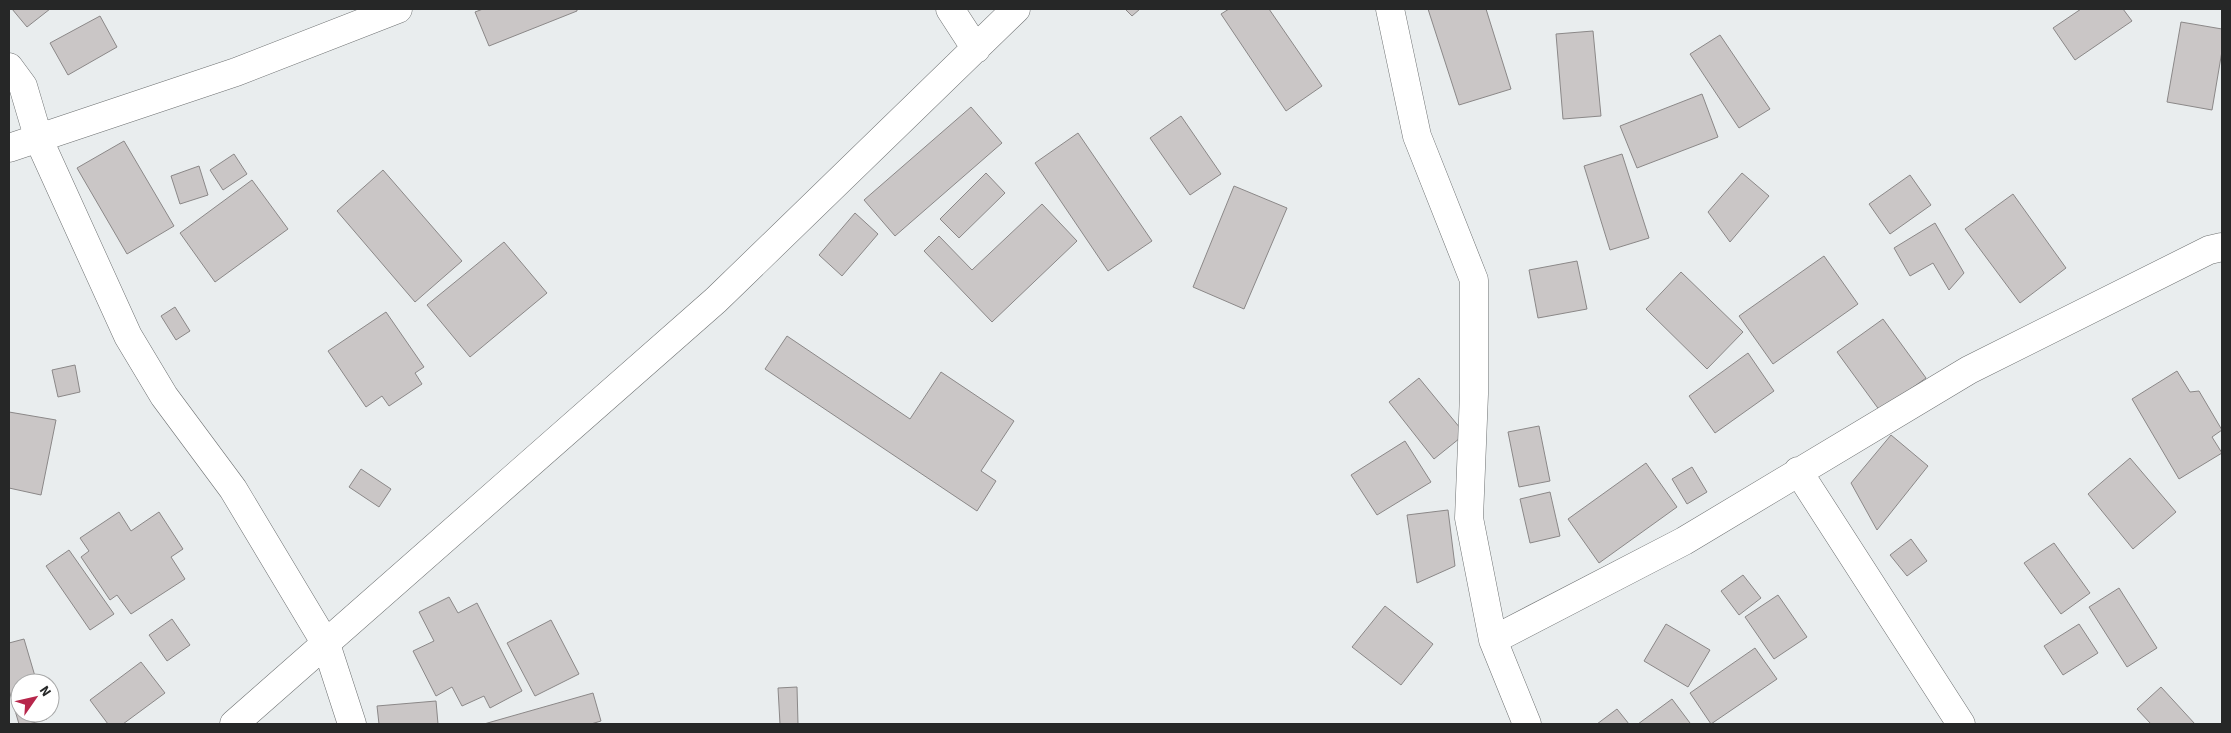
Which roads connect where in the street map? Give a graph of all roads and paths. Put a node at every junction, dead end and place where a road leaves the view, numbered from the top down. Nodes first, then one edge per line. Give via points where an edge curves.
1 (398, 9) edge
2 (950, 9) edge
3 (1016, 9) edge
4 (1390, 9) edge
5 (976, 49) junction
6 (9, 67) edge
7 (39, 140) junction
8 (9, 148) edge
9 (2222, 247) edge
10 (1798, 471) junction
11 (1493, 640) junction
12 (326, 644) junction
13 (234, 724) edge
14 (352, 724) edge
15 (1527, 724) edge
16 (1960, 724) edge

1 - 7 street via 236,72
2 - 5 street
3 - 5 street
4 - 11 street via 1417,136 1474,280 1474,394 1468,518
5 - 12 street via 716,300
6 - 7 street via 23,86
7 - 8 street
7 - 12 street via 128,336 164,396 233,489
9 - 10 street via 2209,250 1969,370
10 - 11 street via 1684,540
10 - 16 street
11 - 15 street
12 - 13 street
12 - 14 street

